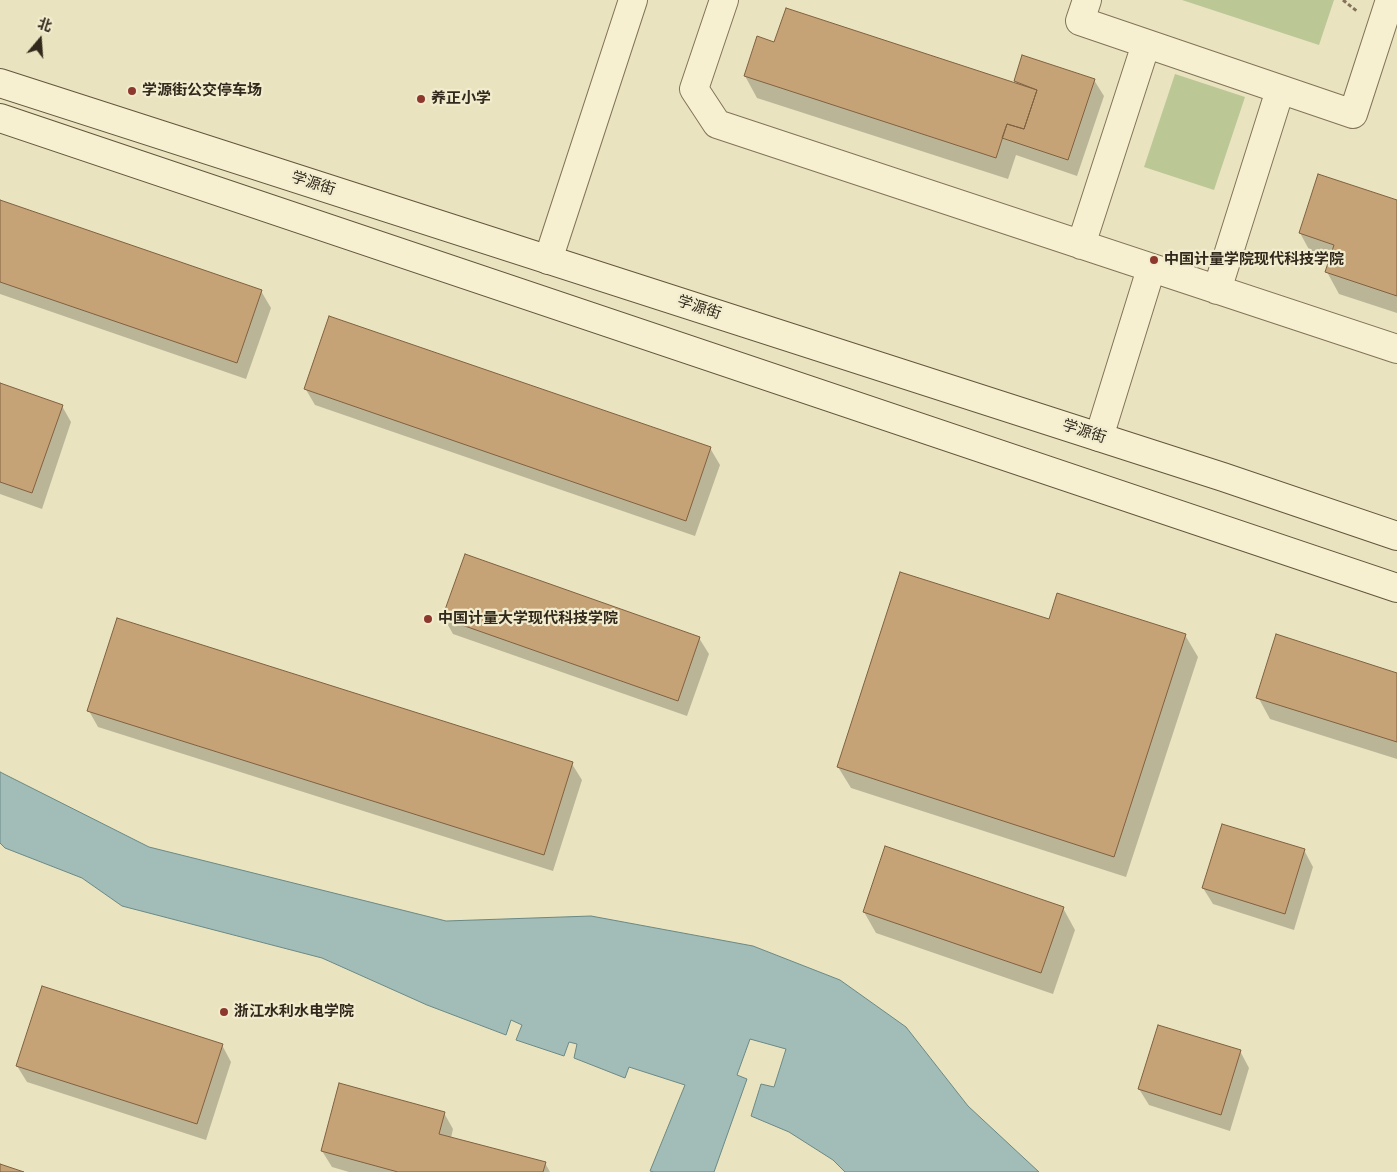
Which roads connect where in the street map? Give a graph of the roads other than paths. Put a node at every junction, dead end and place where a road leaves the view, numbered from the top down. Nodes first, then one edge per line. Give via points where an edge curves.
1 (633, 0) edge
2 (724, 0) edge
3 (1087, 0) edge
4 (1390, 0) edge
5 (1146, 44) junction
6 (0, 83) edge
7 (1280, 90) junction
8 (0, 118) edge
9 (1081, 245) junction
10 (548, 260) junction
11 (1151, 269) junction
12 (1217, 290) junction
13 (1397, 349) edge
14 (1099, 437) junction
15 (1397, 536) edge
16 (1397, 588) edge

1 - 10 main road
2 - 9 main road via 694,89 716,124
3 - 5 main road via 1080,21
4 - 7 main road via 1353,114
5 - 7 main road
5 - 9 main road
6 - 10 main road, 学源街
7 - 12 main road
8 - 16 main road
9 - 11 main road
10 - 14 main road, 学源街
11 - 12 main road
11 - 14 main road
12 - 13 main road
14 - 15 main road, 学源街

